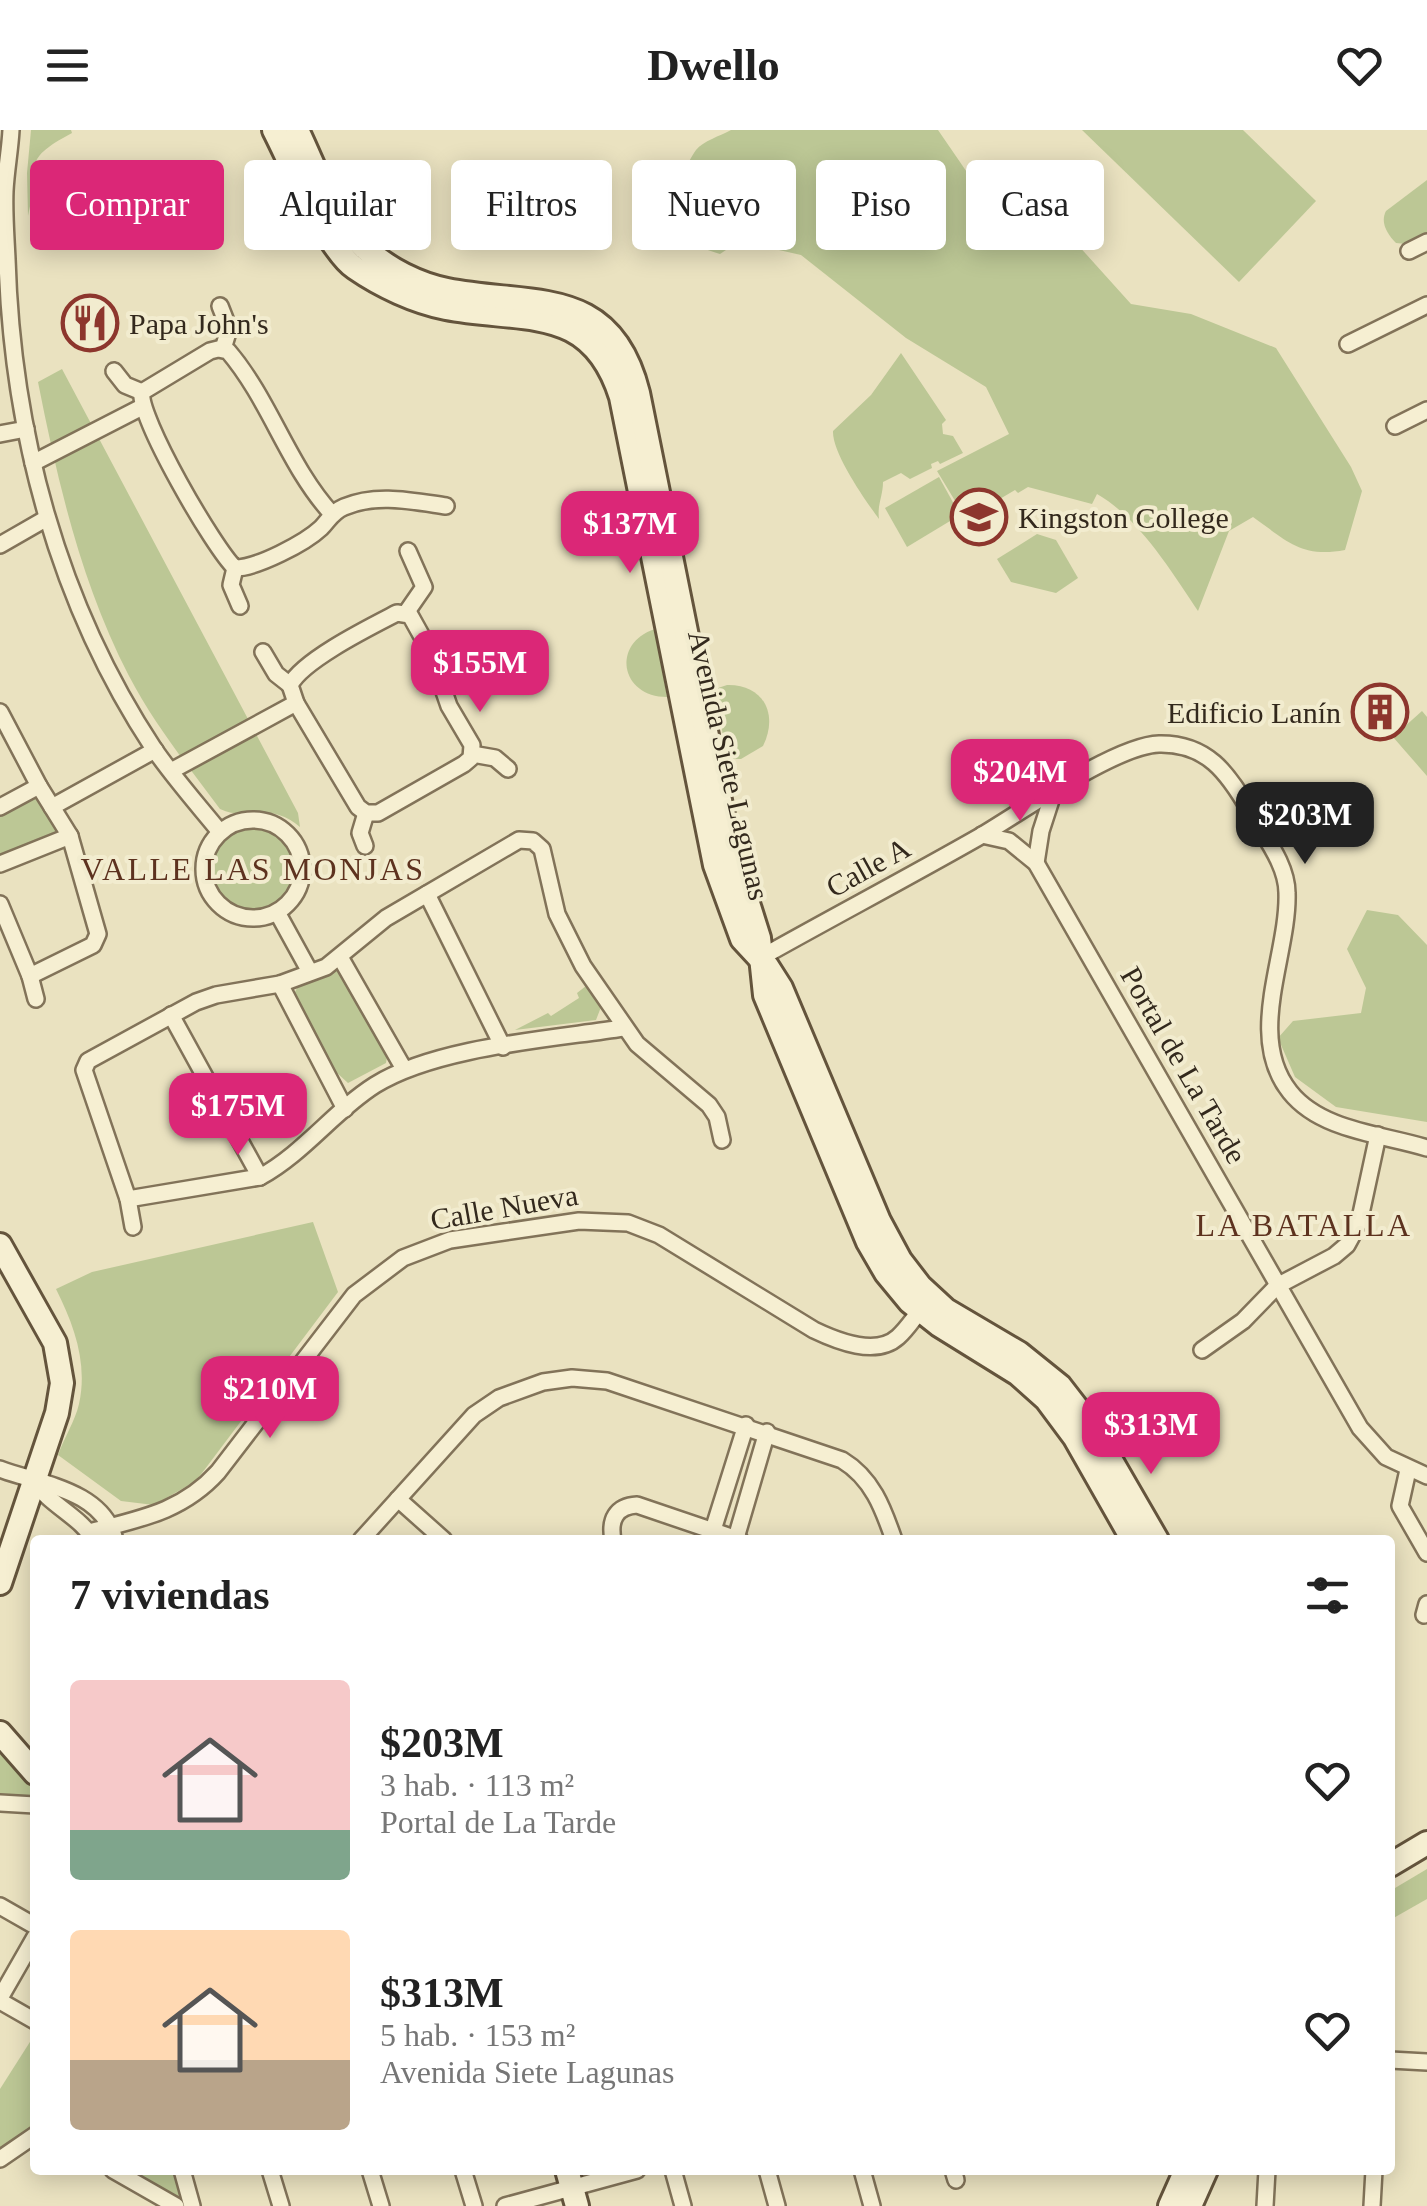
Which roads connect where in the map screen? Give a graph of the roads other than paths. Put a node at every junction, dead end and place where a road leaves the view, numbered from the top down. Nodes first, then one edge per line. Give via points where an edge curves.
1 (11, 130) edge
2 (274, 130) edge
3 (296, 130) edge
4 (0, 168) edge
5 (5, 190) junction
6 (1427, 242) edge
7 (1409, 251) dead end
8 (416, 281) junction
9 (392, 288) junction
10 (1427, 305) edge
11 (220, 306) dead end
12 (1348, 344) dead end
13 (222, 349) junction
14 (114, 371) dead end
15 (142, 400) junction
16 (1427, 410) edge
17 (1395, 426) dead end
18 (26, 429) junction
19 (0, 434) edge
20 (33, 463) junction
21 (446, 506) dead end
22 (332, 514) junction
23 (47, 518) junction
24 (0, 545) edge
25 (408, 551) dead end
26 (235, 568) junction
27 (240, 606) dead end
28 (406, 613) junction
29 (262, 652) dead end
30 (290, 685) junction
31 (296, 703) junction
32 (0, 712) edge
33 (155, 750) junction
34 (472, 754) junction
35 (508, 769) dead end
36 (170, 772) junction
37 (39, 786) junction
38 (1052, 794) junction
39 (52, 806) junction
40 (0, 807) edge
41 (366, 813) junction
42 (220, 832) junction
43 (982, 835) junction
44 (70, 836) junction
45 (365, 846) dead end
46 (1036, 863) junction
47 (0, 864) edge
48 (426, 894) junction
49 (0, 904) edge
50 (277, 912) junction
51 (340, 957) junction
52 (760, 958) junction
53 (310, 972) junction
54 (30, 976) junction
55 (280, 984) junction
56 (36, 1000) dead end
57 (171, 1015) junction
58 (623, 1028) junction
59 (503, 1047) junction
60 (404, 1069) junction
61 (344, 1109) junction
62 (1378, 1135) junction
63 (722, 1140) dead end
64 (1427, 1148) edge
65 (260, 1176) junction
66 (128, 1198) junction
67 (134, 1226) dead end
68 (0, 1246) edge
69 (1278, 1286) junction
70 (926, 1304) junction
71 (1202, 1350) dead end
72 (746, 1425) junction
73 (767, 1432) junction
74 (1091, 1446) junction
75 (0, 1469) edge
76 (1408, 1470) junction
77 (1427, 1476) edge
78 (33, 1480) junction
79 (398, 1499) junction
80 (714, 1530) junction
81 (113, 1533) edge
82 (90, 1535) edge
83 (366, 1535) edge
84 (438, 1535) edge
85 (613, 1535) edge
86 (727, 1535) edge
87 (739, 1535) edge
88 (892, 1535) edge
89 (1131, 1535) edge
90 (1153, 1535) edge
91 (7, 1539) edge
92 (1427, 1552) edge
93 (0, 1584) edge
94 (0, 1733) edge
95 (30, 1769) edge
96 (0, 1803) edge
97 (30, 1805) edge
98 (1426, 1845) edge
99 (1395, 1861) edge
100 (0, 1906) edge
101 (30, 1923) edge
102 (30, 1946) edge
103 (0, 1999) edge
104 (30, 2018) edge
105 (1395, 2060) edge
106 (1427, 2062) edge
107 (30, 2138) edge
108 (0, 2158) edge
109 (122, 2175) edge
110 (183, 2175) edge
111 (272, 2175) edge
112 (372, 2175) edge
113 (465, 2175) edge
114 (619, 2175) edge
115 (675, 2175) edge
116 (767, 2175) edge
117 (863, 2175) edge
118 (1184, 2175) edge
119 (1204, 2175) edge
120 (1267, 2175) edge
121 (1374, 2175) edge
122 (572, 2188) edge
123 (176, 2206) edge
124 (192, 2206) edge
125 (282, 2206) edge
126 (381, 2206) edge
127 (474, 2206) edge
128 (505, 2206) edge
129 (684, 2206) edge
130 (776, 2206) edge
131 (872, 2206) edge
132 (1170, 2206) edge
133 (1190, 2206) edge
134 (1265, 2206) edge
135 (1372, 2206) edge

1 - 5 street
2 - 9 street, Avenida Siete Lagunas via 339,252
3 - 8 street, Avenida Siete Lagunas via 350,232 380,261
4 - 5 street
5 - 18 street via 10,322
6 - 7 street
8 - 9 street
8 - 52 street, Avenida Siete Lagunas via 562,304 597,324 630,367 728,840
9 - 52 street, Avenida Siete Lagunas via 452,310 557,322 593,345 611,370 715,865 736,927
10 - 12 street
11 - 13 street via 229,329
13 - 15 street
13 - 22 street
14 - 15 street
15 - 20 street
15 - 26 street via 184,490
16 - 17 street
18 - 19 street
18 - 20 street
20 - 23 street
21 - 22 street via 382,499
22 - 26 street via 310,536
23 - 24 street
23 - 33 street via 84,619
25 - 28 street via 424,587
26 - 27 street via 230,585
28 - 30 street via 342,643
28 - 34 street via 421,631
29 - 30 street
30 - 31 street
31 - 36 street
31 - 41 street
32 - 37 street
33 - 36 street
33 - 39 street
34 - 35 street via 495,758
34 - 41 street
36 - 42 street
37 - 39 street
37 - 40 street
38 - 43 street, Calle A
38 - 46 street
38 - 62 street via 1146,745 1185,746 1224,770 1286,883 1271,1016 1276,1068 1311,1112
39 - 44 street
41 - 45 street via 360,833
42 - 50 street via 204,872 216,901 244,917
42 - 50 street via 256,820 290,837 302,873 296,892
43 - 46 street, Portal de La Tarde via 1009,841
43 - 52 street, Calle A
44 - 47 street
44 - 54 street via 97,939
46 - 69 street, Portal de La Tarde
48 - 51 street
48 - 58 street via 520,840 533,840 542,849 570,943
48 - 59 street
49 - 54 street
50 - 53 street
51 - 53 street
51 - 60 street
52 - 70 street, Avenida Siete Lagunas via 781,988 888,1241
53 - 55 street
54 - 56 street
55 - 57 street via 216,995
55 - 61 street
57 - 65 street
57 - 66 street via 85,1067
58 - 59 street
58 - 63 street via 709,1104
59 - 60 street
60 - 61 street
61 - 65 street
62 - 64 street
62 - 69 street via 1352,1238 1334,1256
65 - 66 street
66 - 67 street
68 - 78 street via 55,1343 61,1373 60,1402
69 - 71 street
69 - 76 street, Portal de La Tarde via 1368,1439
70 - 74 street, Avenida Siete Lagunas via 1048,1375 1082,1412
70 - 81 street, Calle Nueva via 895,1340 873,1347 814,1330 659,1235 628,1223 595,1219 460,1238 403,1258 354,1294 194,1496
72 - 73 street
72 - 79 street via 607,1380 543,1382 474,1415
72 - 80 street
73 - 87 street
73 - 88 street via 852,1465 874,1490
74 - 89 street, Avenida Siete Lagunas
74 - 90 street, Avenida Siete Lagunas
75 - 78 street
76 - 77 street, Portal de La Tarde
76 - 92 street via 1400,1506
78 - 81 street via 59,1486 97,1510
78 - 82 street
78 - 91 street
79 - 83 street
79 - 84 street
80 - 85 street via 631,1505 612,1520
80 - 86 street
91 - 93 street
94 - 95 street
96 - 97 street
98 - 99 street
100 - 101 street
102 - 103 street
103 - 104 street
105 - 106 street
107 - 108 street
109 - 123 street
110 - 124 street
111 - 125 street
112 - 126 street
113 - 127 street
114 - 122 street
115 - 129 street
116 - 130 street
117 - 131 street
118 - 132 street
119 - 133 street
120 - 134 street
121 - 135 street
122 - 128 street

